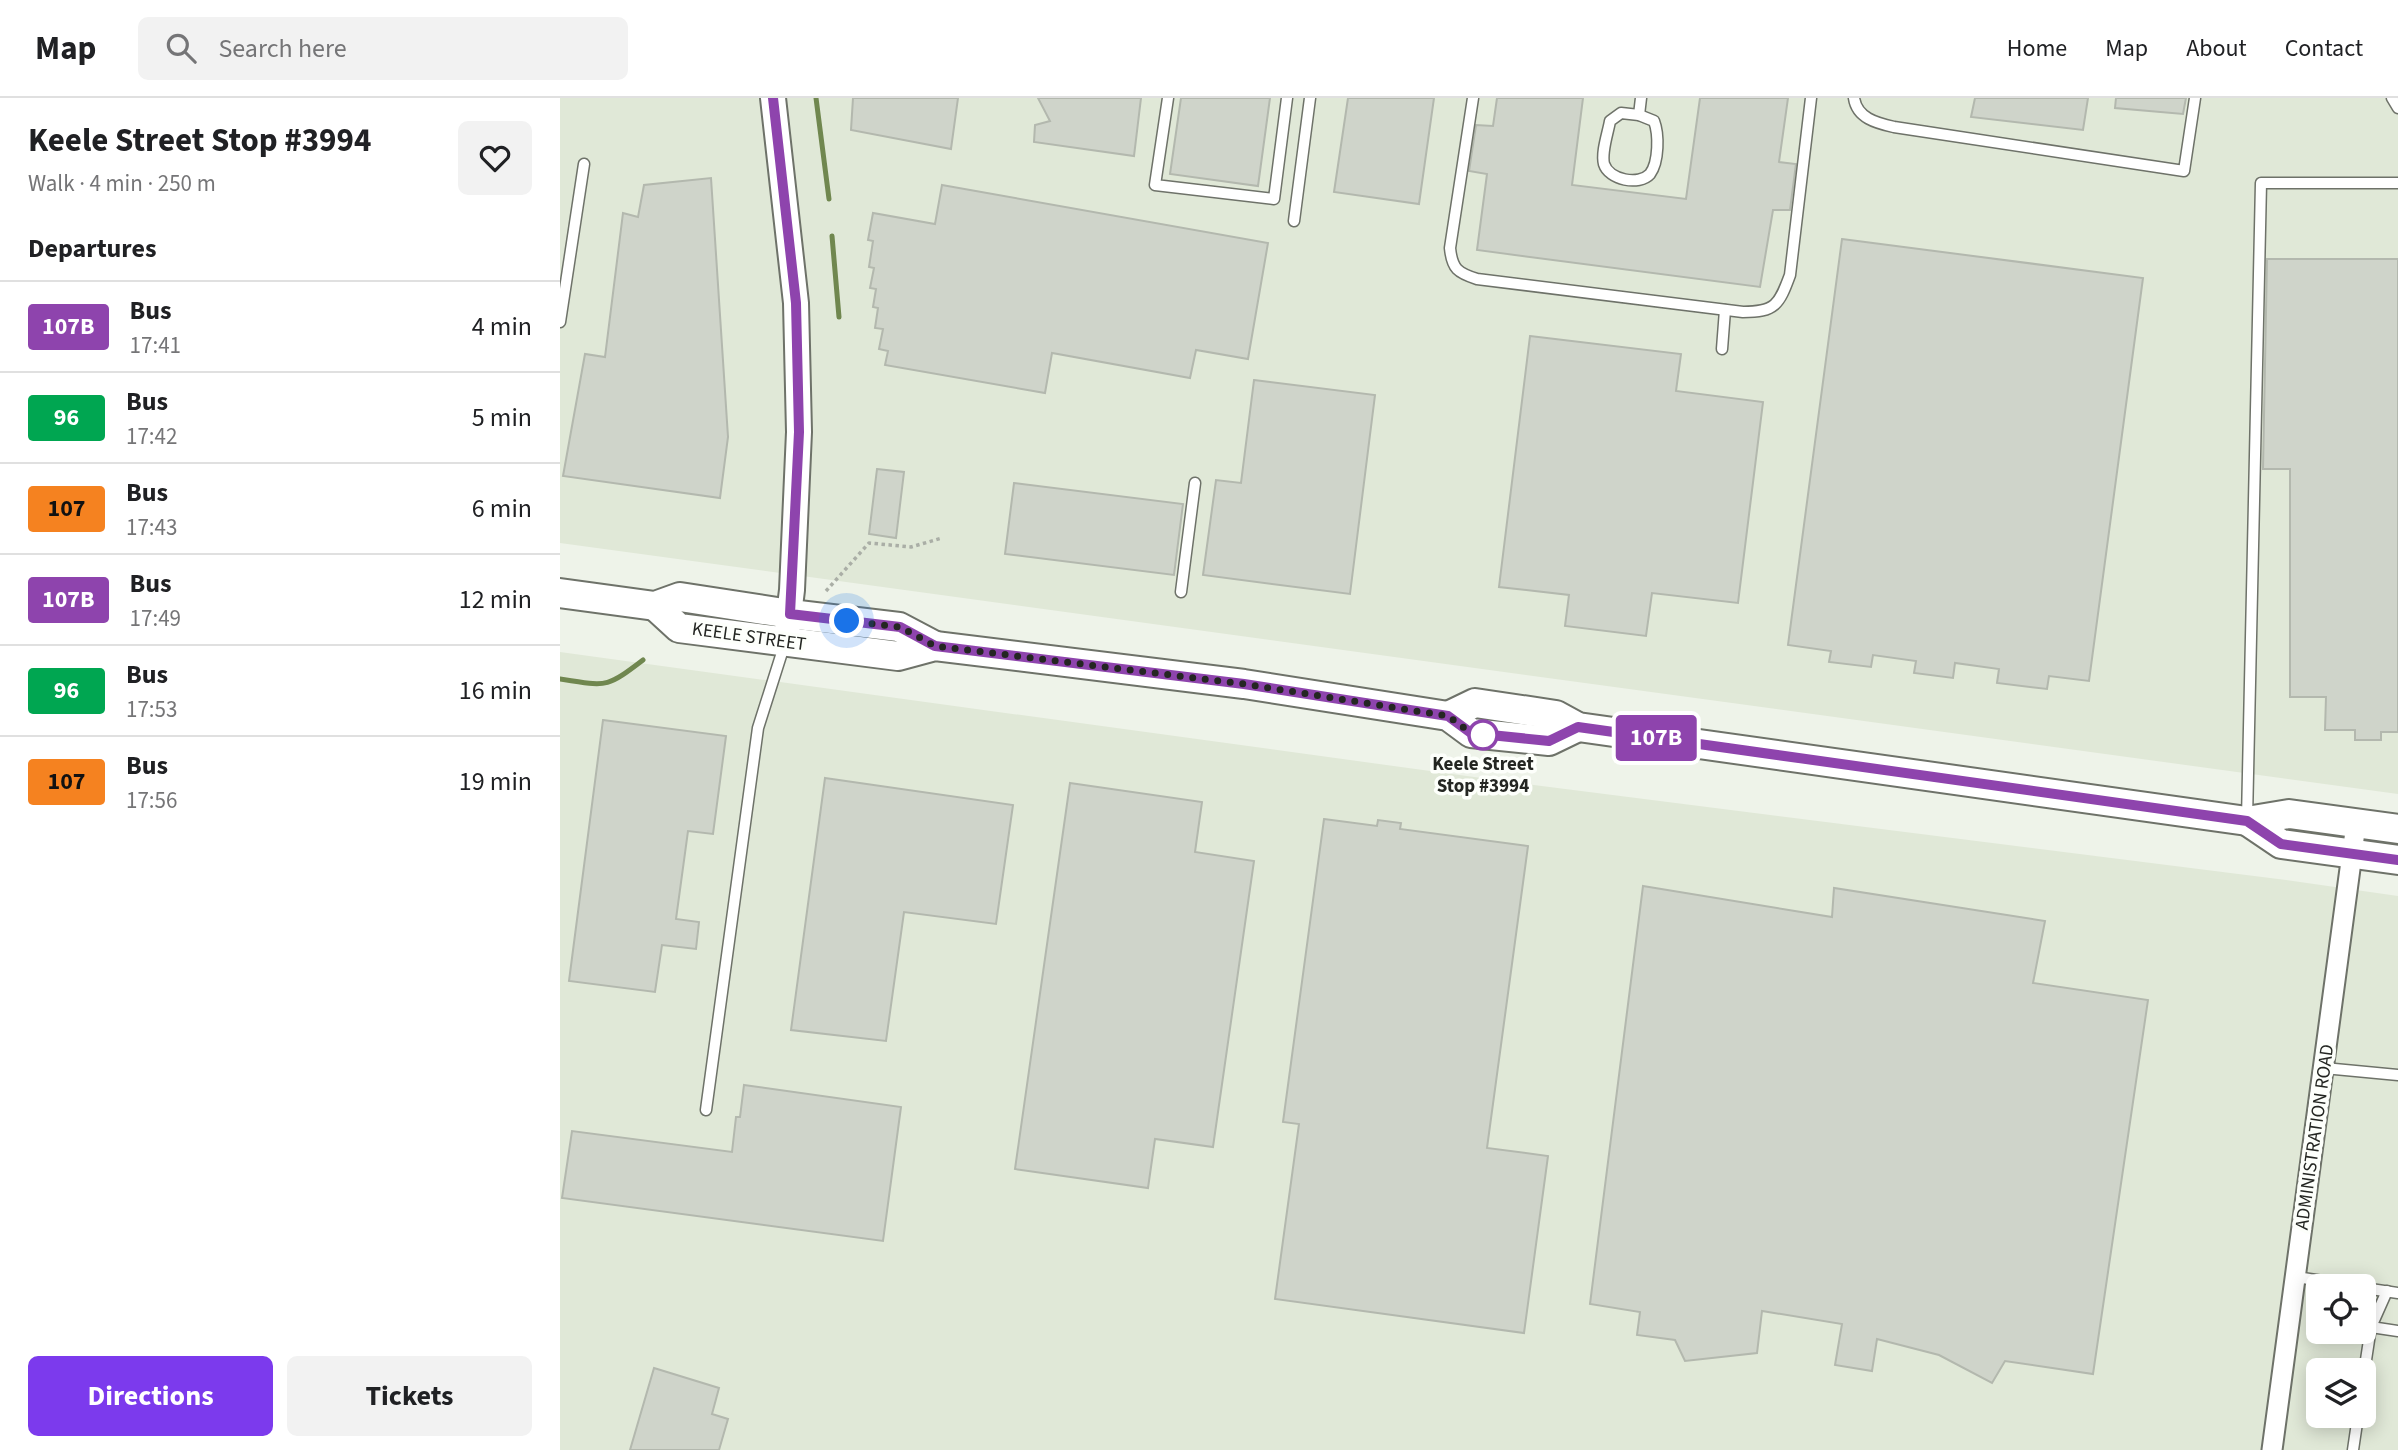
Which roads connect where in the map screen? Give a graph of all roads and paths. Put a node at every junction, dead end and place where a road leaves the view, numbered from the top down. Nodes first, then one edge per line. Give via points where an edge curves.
1 (773, 98) edge
2 (1168, 98) edge
3 (1287, 98) edge
4 (1310, 98) edge
5 (1473, 98) edge
6 (1641, 98) edge
7 (1811, 98) edge
8 (1854, 98) edge
9 (2195, 98) edge
10 (2392, 98) edge
11 (2398, 108) edge
12 (1639, 115) junction
13 (584, 163) dead end
14 (2398, 183) edge
15 (1294, 221) dead end
16 (1726, 310) junction
17 (560, 322) edge
18 (1722, 349) dead end
19 (1195, 483) dead end
20 (942, 538) dead end
21 (825, 591) dead end
22 (1181, 592) dead end
23 (560, 593) edge
24 (654, 606) junction
25 (790, 614) junction
26 (785, 642) junction
27 (935, 646) junction
28 (2247, 821) junction
29 (2356, 824) junction
30 (2398, 830) edge
31 (2352, 852) junction
32 (2398, 860) edge
33 (2324, 1068) junction
34 (2398, 1075) edge
35 (706, 1111) dead end
36 (2296, 1277) junction
37 (2306, 1278) edge
38 (2393, 1292) edge
39 (2376, 1319) edge
40 (2376, 1328) edge
41 (2398, 1331) edge
42 (2356, 1428) edge
43 (2272, 1450) edge
44 (2353, 1450) edge

1 - 25 street via 796,303 799,432
2 - 3 lane via 1156,185 1274,199
4 - 15 lane
5 - 16 lane via 1450,248 1457,270 1477,279
6 - 12 lane
7 - 16 lane via 1790,275 1782,297 1772,309 1760,312
8 - 9 lane via 1864,115 1894,127 2184,171
10 - 11 lane
12 - 12 lane via 1621,113 1610,121 1603,159 1609,174 1640,180 1653,167 1657,129 1654,121
13 - 17 lane
14 - 28 lane via 2261,183
16 - 18 lane
19 - 22 lane
20 - 21 path via 911,547 869,542
23 - 24 main road, KEELE STREET
24 - 25 main road, KEELE STREET via 680,597
24 - 26 main road, KEELE STREET via 679,628
25 - 26 street
25 - 27 main road, KEELE STREET via 900,627
26 - 27 main road, KEELE STREET via 898,656
26 - 35 lane via 758,728
27 - 28 main road, KEELE STREET via 1244,684 1448,716 1475,703 1556,715 1578,727
28 - 29 main road, KEELE STREET via 2289,814
28 - 31 main road, KEELE STREET via 2281,844
29 - 30 main road, KEELE STREET
29 - 31 street, ADMINISTRATION ROAD
31 - 32 main road, KEELE STREET
31 - 33 street, ADMINISTRATION ROAD
33 - 34 lane
33 - 36 street, ADMINISTRATION ROAD
36 - 37 lane
36 - 43 street, ADMINISTRATION ROAD
38 - 39 lane
40 - 41 lane
42 - 44 lane

